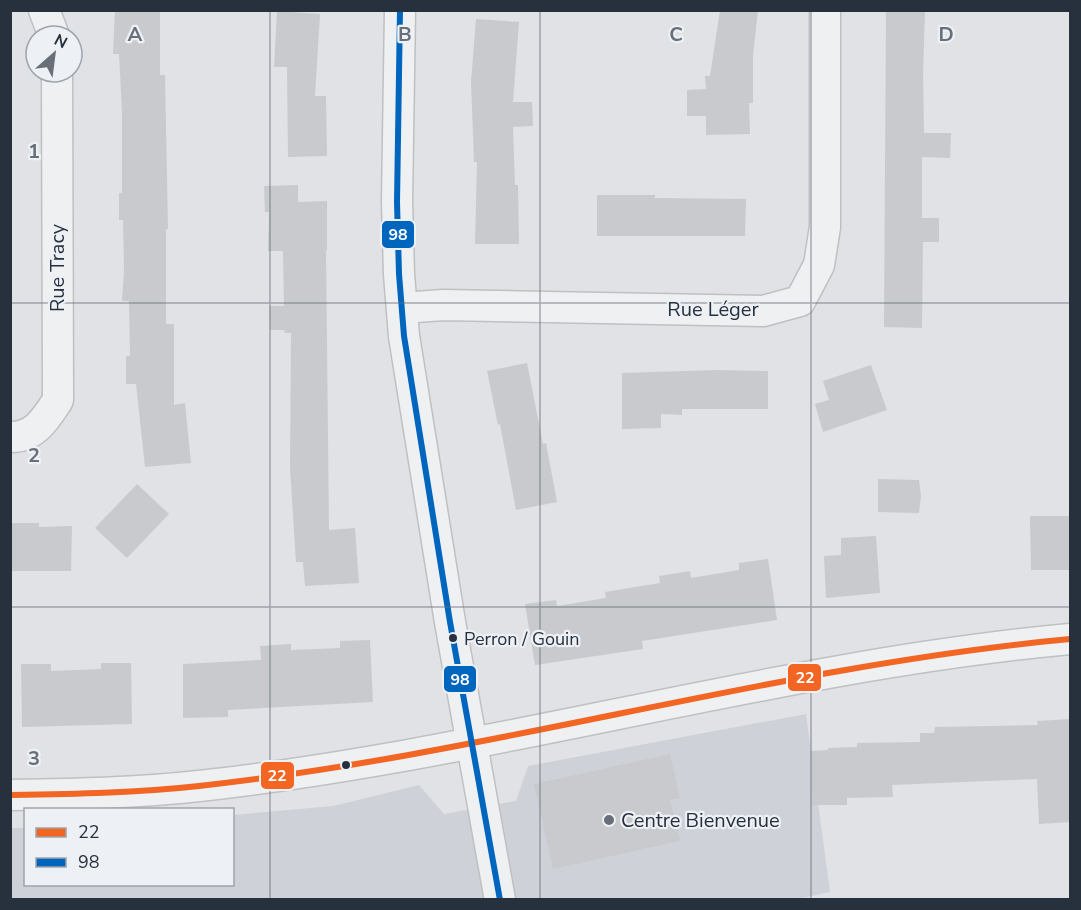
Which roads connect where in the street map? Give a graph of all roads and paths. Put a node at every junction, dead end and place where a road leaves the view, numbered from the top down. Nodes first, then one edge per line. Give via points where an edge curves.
1 (400, 10) edge
2 (825, 10) edge
3 (57, 84) edge
4 (402, 308) junction
5 (10, 437) edge
6 (1071, 639) edge
7 (472, 743) junction
8 (10, 795) edge
9 (500, 900) edge

1 - 4 street via 397,202
2 - 4 street, Rue Léger via 825,227 819,265 800,301 763,311 443,305
3 - 5 street, Rue Tracy via 58,400 40,428
4 - 7 street
6 - 7 street via 881,663
7 - 8 street via 206,786
7 - 9 street

